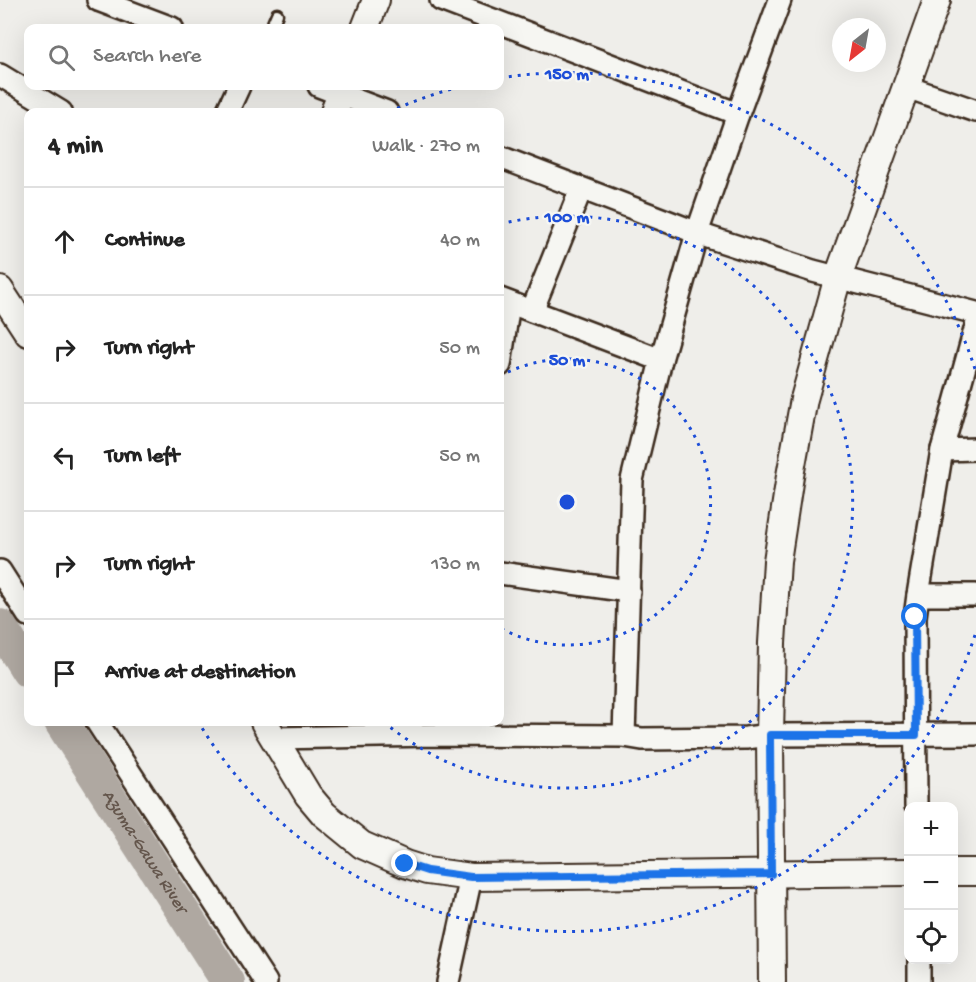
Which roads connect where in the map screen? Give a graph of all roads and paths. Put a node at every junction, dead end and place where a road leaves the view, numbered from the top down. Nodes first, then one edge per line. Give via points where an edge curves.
1 (98, 0) edge
2 (376, 0) edge
3 (441, 0) edge
4 (780, 0) edge
5 (937, 0) edge
6 (277, 14) dead end
7 (161, 24) edge
8 (273, 24) edge
9 (367, 24) edge
10 (504, 24) edge
11 (504, 24) edge
12 (0, 75) edge
13 (907, 87) junction
14 (24, 90) edge
15 (25, 90) edge
16 (236, 90) edge
17 (335, 94) edge
18 (54, 108) edge
19 (229, 108) edge
20 (375, 108) edge
21 (976, 111) edge
22 (738, 114) junction
23 (504, 159) edge
24 (581, 189) junction
25 (697, 233) junction
26 (838, 277) junction
27 (0, 290) edge
28 (504, 301) edge
29 (532, 311) junction
30 (976, 313) edge
31 (976, 326) edge
32 (24, 327) edge
33 (661, 360) junction
34 (976, 448) edge
35 (942, 450) junction
36 (0, 571) edge
37 (504, 574) edge
38 (629, 591) junction
39 (918, 595) junction
40 (976, 595) edge
41 (24, 609) edge
42 (100, 726) edge
43 (429, 728) edge
44 (269, 730) edge
45 (976, 734) edge
46 (624, 735) junction
47 (770, 735) junction
48 (916, 735) junction
49 (916, 802) edge
50 (904, 872) edge
51 (958, 872) edge
52 (976, 872) edge
53 (771, 874) junction
54 (471, 877) junction
55 (919, 964) edge
56 (266, 982) edge
57 (448, 982) edge
58 (772, 982) edge
59 (919, 982) edge

1 - 7 street
2 - 9 street
3 - 11 street
4 - 22 street
5 - 13 street
6 - 8 lane
10 - 22 street
12 - 14 street
13 - 21 street
13 - 26 street
15 - 18 street
16 - 19 street
17 - 20 street
22 - 25 street
23 - 24 street
24 - 25 street
24 - 29 street
25 - 26 street
25 - 33 street
26 - 30 street
26 - 47 street via 804,399 779,550
27 - 32 street
28 - 29 street
29 - 33 street
31 - 35 street
33 - 38 street via 632,480
34 - 35 street
35 - 39 street
36 - 41 street
37 - 38 street
38 - 46 street
39 - 40 street
39 - 48 street
42 - 56 street
43 - 44 street
43 - 46 street
44 - 54 street via 308,795 324,814 362,845 416,868
45 - 48 street
46 - 47 street via 642,739
47 - 48 street
47 - 53 street
48 - 49 street
50 - 53 street
51 - 52 street
53 - 54 street
53 - 58 street
54 - 57 street
55 - 59 street

